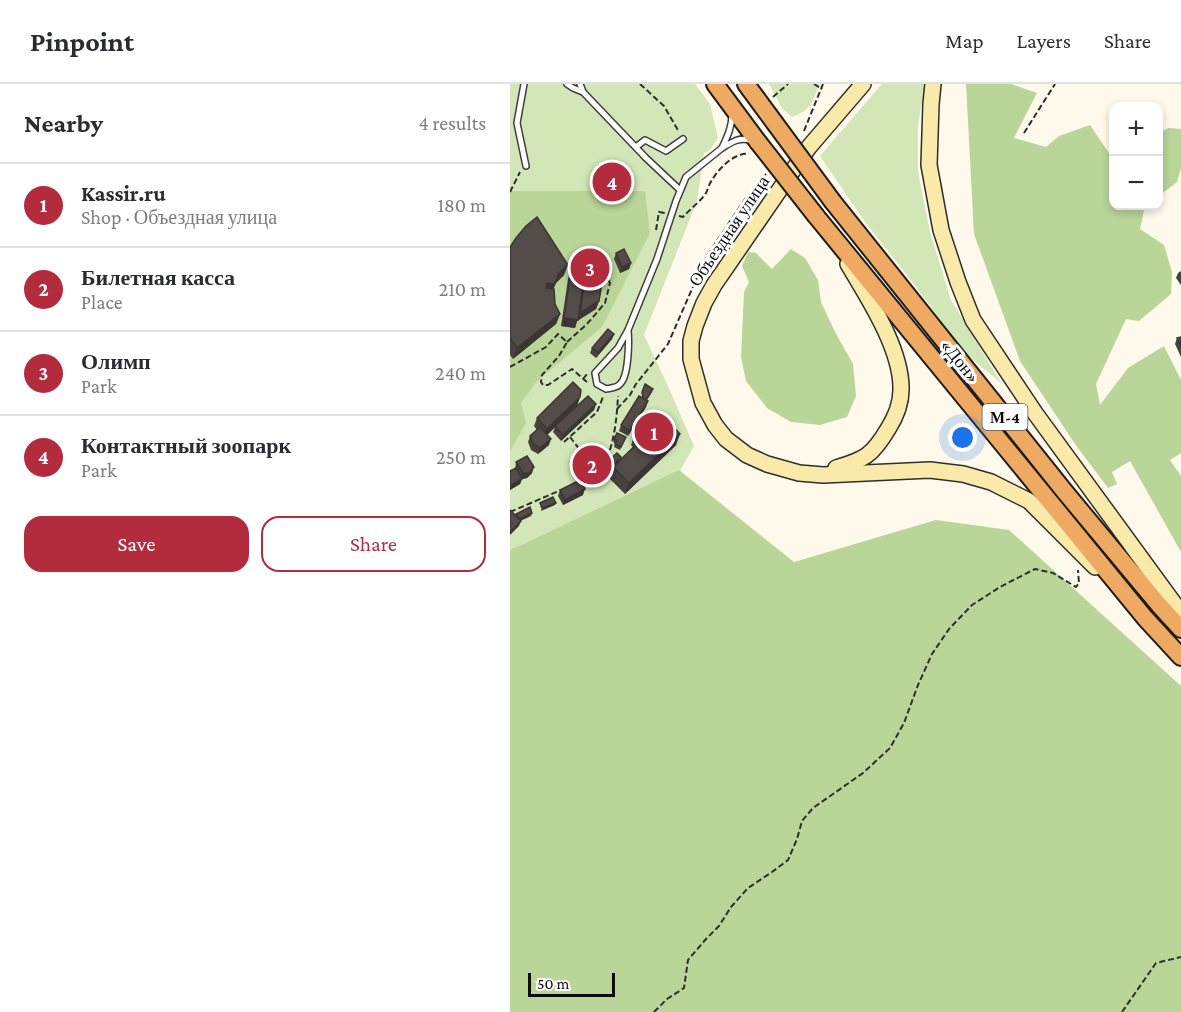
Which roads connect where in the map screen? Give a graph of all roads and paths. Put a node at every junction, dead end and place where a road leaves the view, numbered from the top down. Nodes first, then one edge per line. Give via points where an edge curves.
1 (524, 84) edge
2 (567, 84) edge
3 (580, 84) edge
4 (640, 84) edge
5 (715, 84) edge
6 (746, 84) edge
7 (788, 84) edge
8 (814, 84) edge
9 (823, 84) edge
10 (863, 84) edge
11 (933, 84) edge
12 (1055, 84) edge
13 (822, 89) junction
14 (583, 92) junction
15 (773, 97) dead end
16 (731, 107) junction
17 (812, 125) dead end
18 (1024, 133) dead end
19 (683, 139) joint
20 (758, 142) junction
21 (636, 147) junction
22 (722, 148) junction
23 (526, 164) joint
24 (767, 173) dead end
25 (681, 190) junction
26 (510, 192) edge
27 (831, 234) junction
28 (594, 253) edge
29 (574, 260) edge
30 (599, 263) edge
31 (628, 330) junction
32 (567, 342) junction
33 (510, 367) edge
34 (590, 385) dead end
35 (617, 409) junction
36 (570, 437) junction
37 (564, 442) edge
38 (580, 450) edge
39 (768, 464) junction
40 (578, 482) edge
41 (560, 490) edge
42 (510, 512) edge
43 (1076, 548) junction
44 (1181, 613) edge
45 (1145, 618) junction
46 (1181, 629) edge
47 (1181, 657) edge
48 (1181, 957) edge
49 (654, 1012) edge
50 (1122, 1012) edge

1 - 23 lane via 517,123
2 - 14 lane
3 - 14 lane
4 - 19 path via 664,106
5 - 16 highway, «Дон» / М-4
6 - 46 highway, «Дон» / М-4, bridge via 833,202 1065,492
7 - 15 path
8 - 13 path
9 - 13 path
10 - 39 main road, Объездная улица via 809,147 714,285 691,341 690,359 696,381 715,425 747,455
11 - 44 main road via 929,165 940,230 973,320 1035,413
12 - 18 path
13 - 17 path via 804,132
14 - 21 lane
16 - 20 highway, «Дон» / М-4
16 - 22 lane via 732,121
19 - 21 lane via 666,151 645,140
20 - 22 lane via 742,138
20 - 27 highway, «Дон» / М-4, bridge
21 - 25 lane
22 - 25 lane via 686,177
23 - 26 path
24 - 35 path via 706,257 668,344
25 - 31 lane
27 - 39 main road via 892,346 902,392 894,418 874,451 857,462 814,471
27 - 45 highway, «Дон» / М-4
28 - 29 path
30 - 32 path via 610,283 605,303
31 - 31 lane via 618,348 595,373 597,384 606,389 614,388 623,379 630,349
32 - 33 path via 558,334 546,346
32 - 34 path via 541,382 548,385 572,369
35 - 36 path via 618,396 603,397 597,412
35 - 40 path via 606,460 599,470
36 - 37 path
36 - 38 path
39 - 43 main road via 823,475 930,470 963,474 991,482 1029,501
41 - 42 path
43 - 45 main road
43 - 49 path via 1076,586 1053,573 1035,569 972,605 949,629 933,654 890,748 813,808 802,821 788,860 748,888 731,907 688,960 684,988
45 - 47 highway, «Дон» / М-4
48 - 50 path via 1156,963

